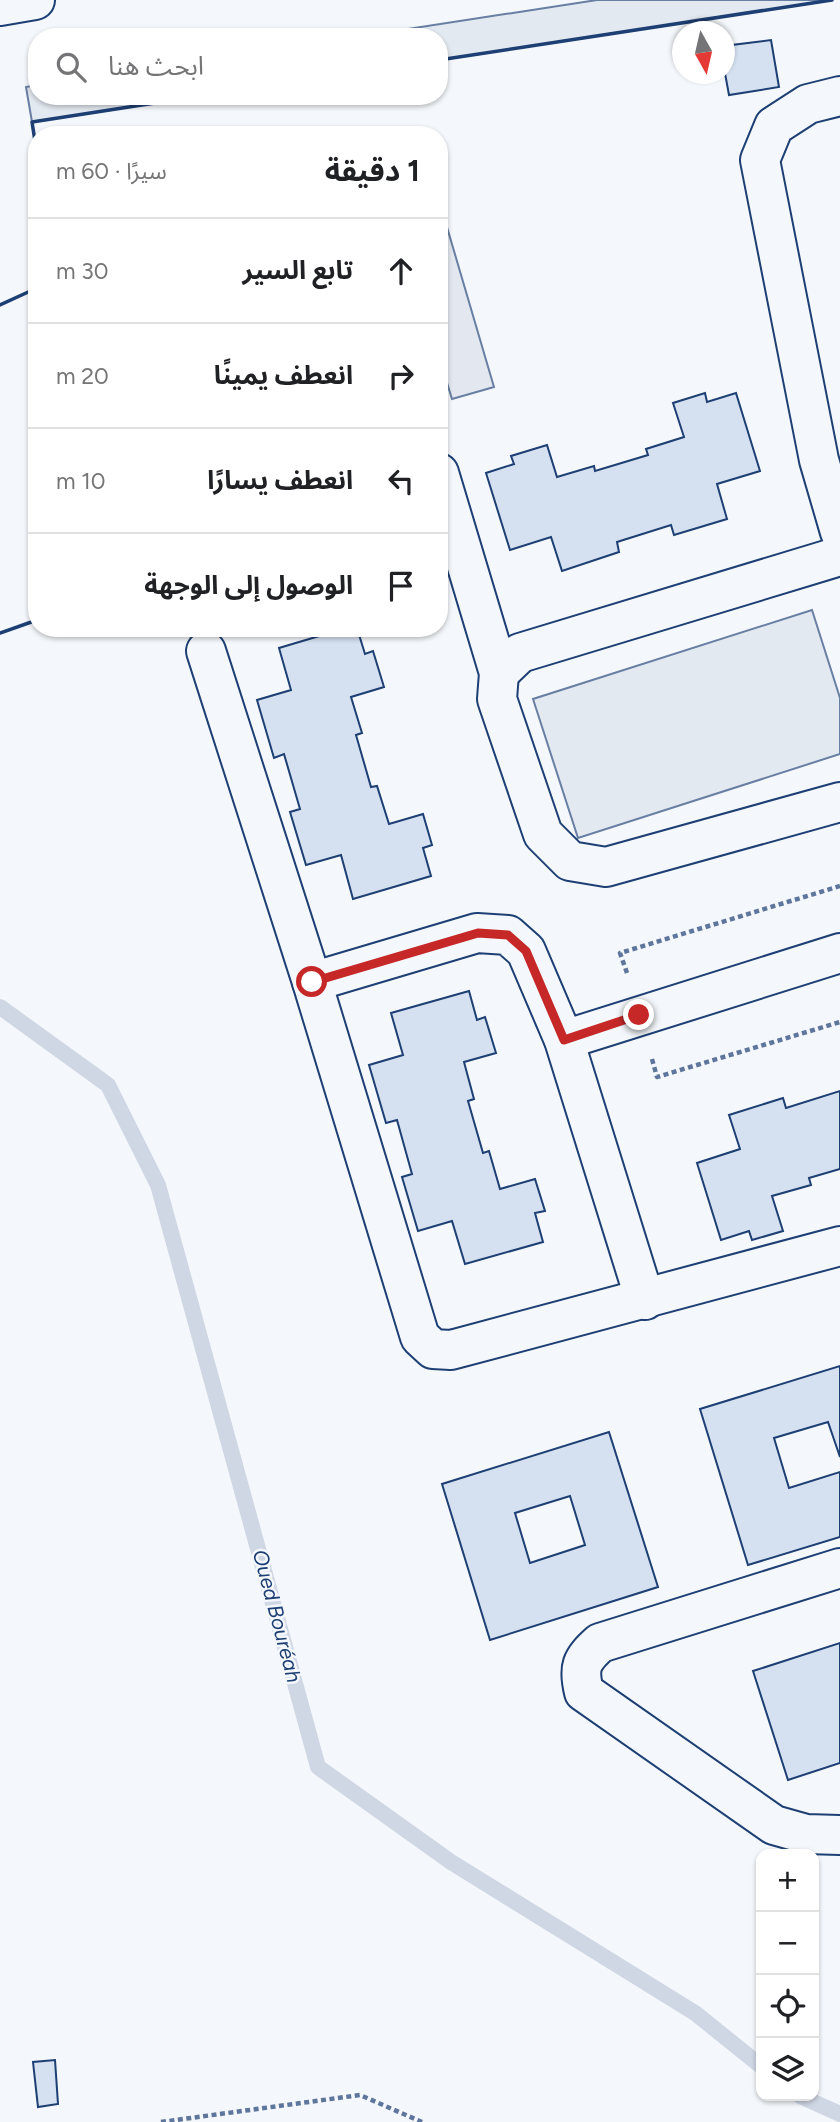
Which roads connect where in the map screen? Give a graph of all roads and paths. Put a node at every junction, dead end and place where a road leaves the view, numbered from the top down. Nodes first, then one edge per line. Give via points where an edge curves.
1 (35, 0) edge
2 (0, 6) edge
3 (840, 96) edge
4 (448, 503) edge
5 (840, 532) edge
6 (840, 556) edge
7 (206, 651) dead end
8 (499, 673) junction
9 (840, 802) edge
10 (840, 953) edge
11 (312, 982) junction
12 (840, 1022) edge
13 (564, 1040) junction
14 (657, 1077) dead end
15 (840, 1246) edge
16 (645, 1300) junction
17 (840, 1567) edge
18 (840, 1835) edge
19 (161, 2122) edge
20 (422, 2122) edge

1 - 2 main road
3 - 5 main road via 808,104 774,126 760,160 819,460
4 - 8 main road
6 - 8 main road via 520,653
7 - 11 main road
8 - 9 main road via 496,699 543,834 570,861 606,867
10 - 13 main road
11 - 13 main road via 478,933 508,935 526,951
11 - 16 main road via 420,1337 433,1349 452,1350
12 - 14 path
13 - 16 main road
15 - 16 main road
17 - 18 main road via 600,1643 585,1656 580,1675 583,1692 774,1825 806,1834
19 - 20 path via 360,2095

